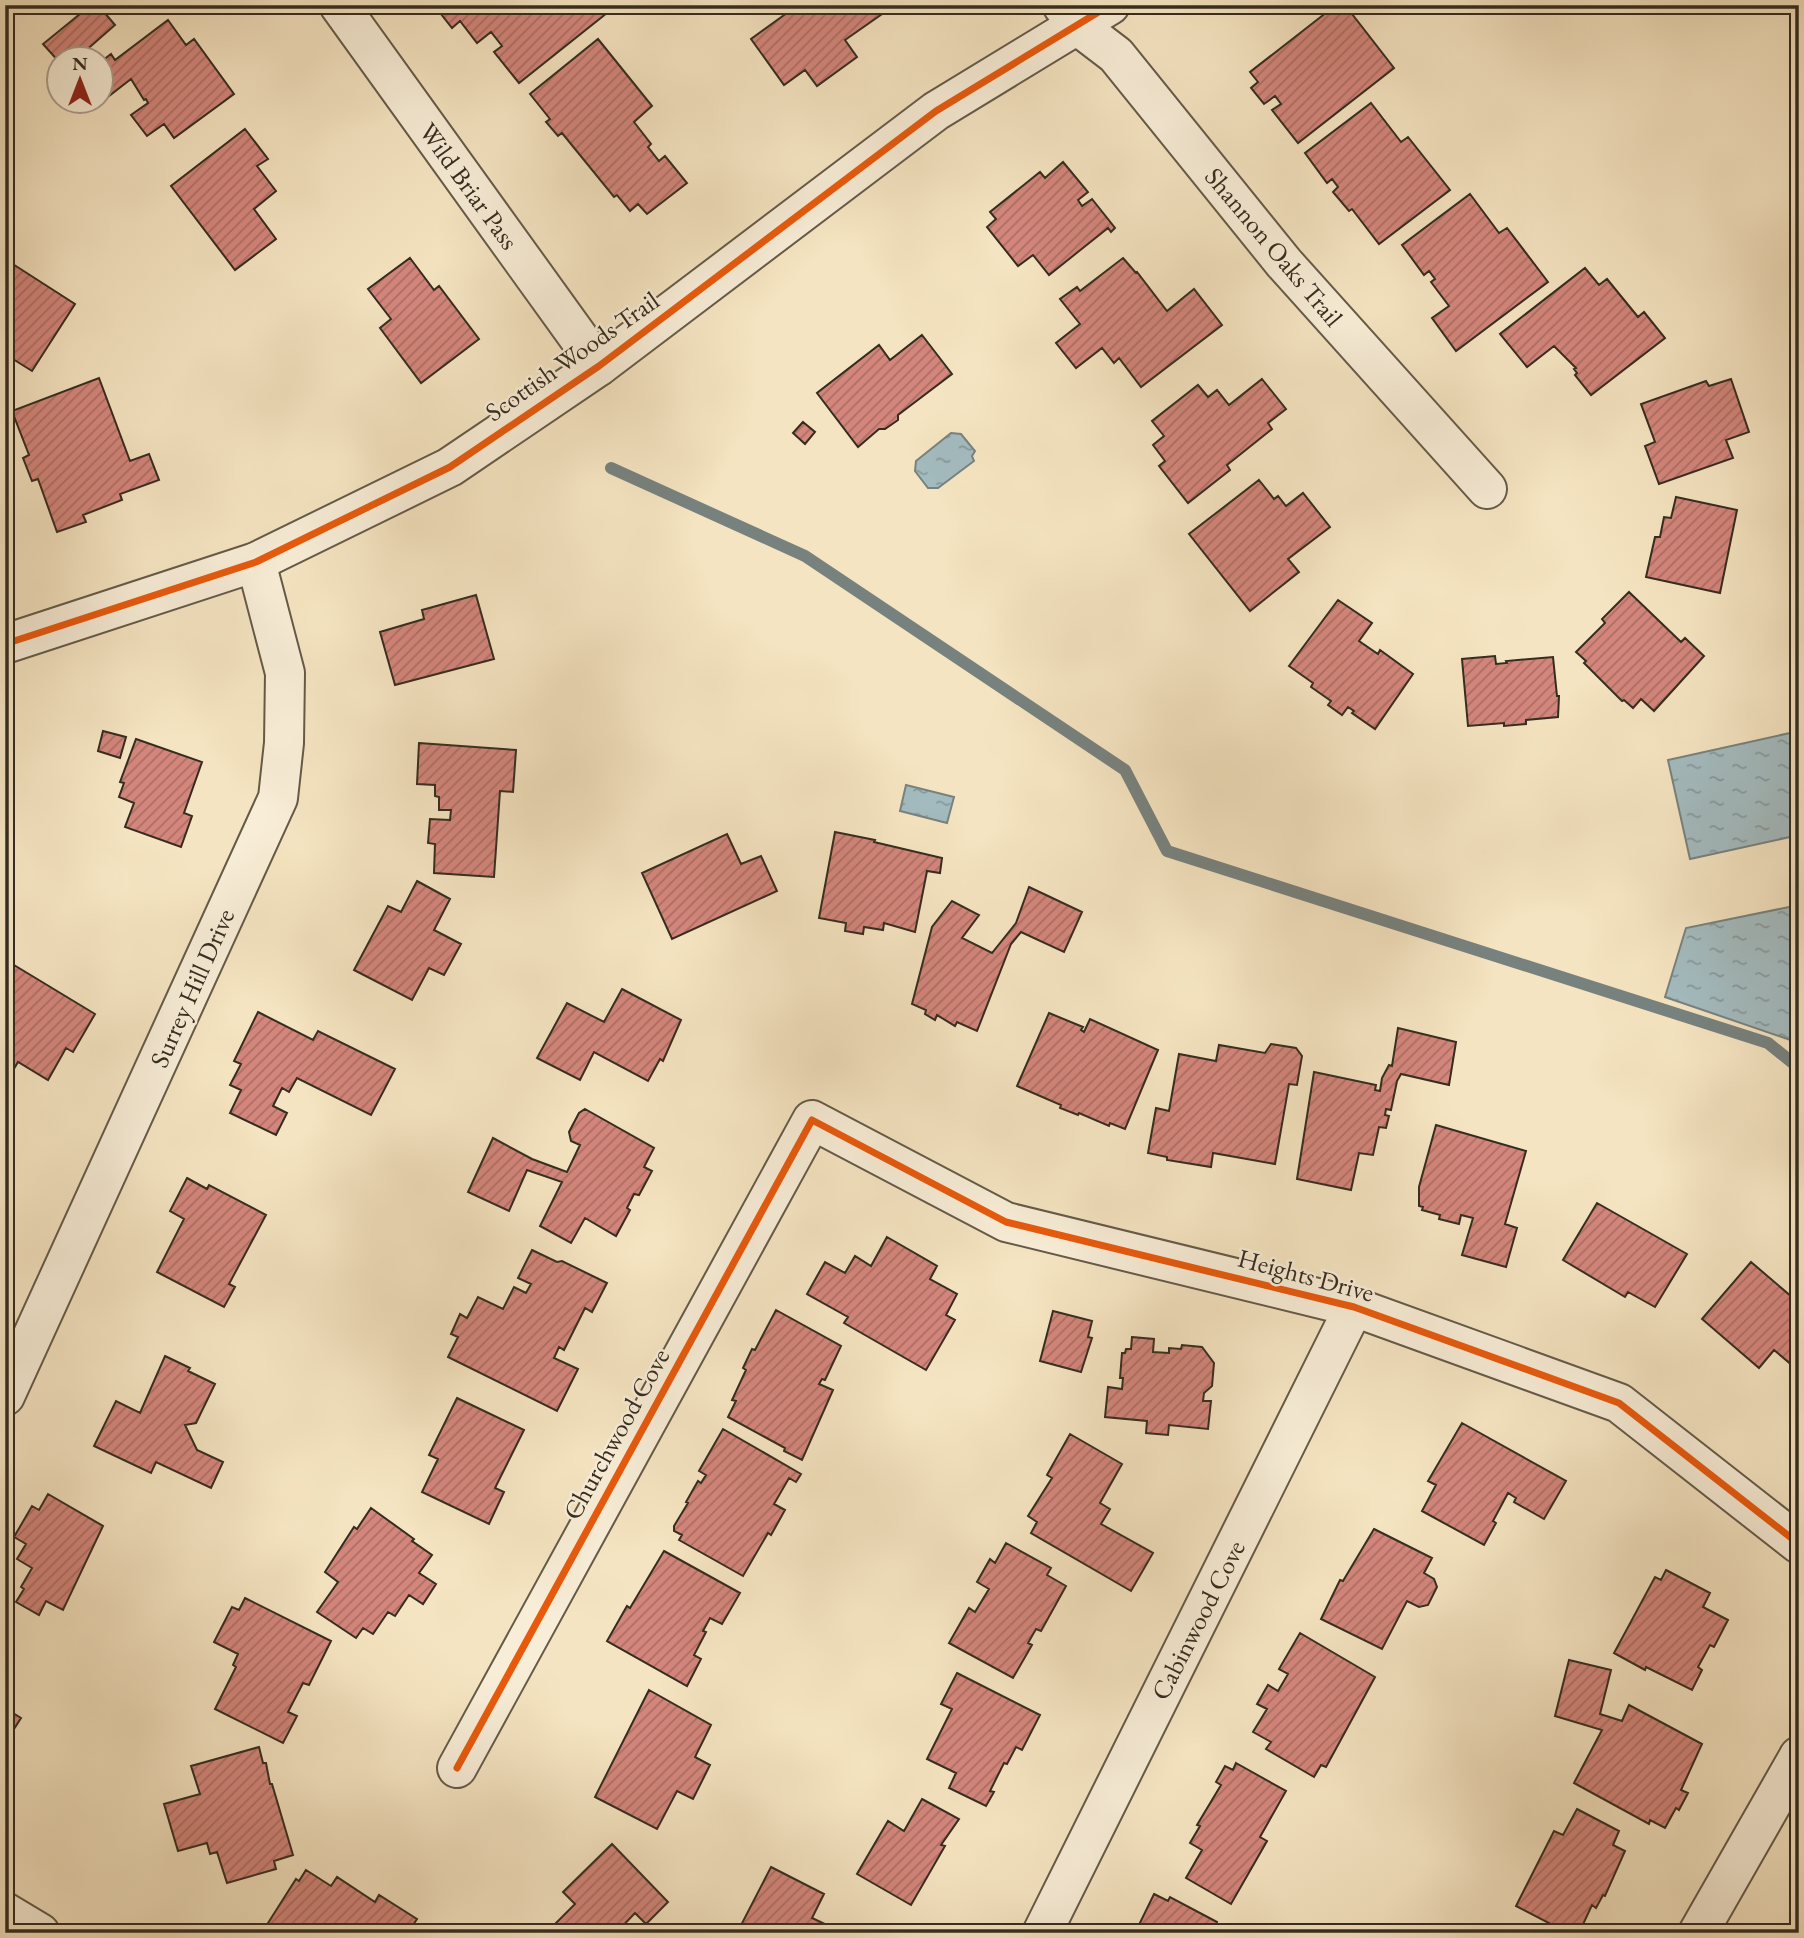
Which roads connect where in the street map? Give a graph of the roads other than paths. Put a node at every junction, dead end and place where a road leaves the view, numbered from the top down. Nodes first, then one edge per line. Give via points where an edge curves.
1 (339, 5) edge
2 (1110, 5) edge
3 (1070, 16) edge
4 (599, 366) junction
5 (1487, 489) dead end
6 (256, 562) junction
7 (5, 644) edge
8 (812, 1120) joint
9 (1354, 1307) junction
10 (5, 1396) edge
11 (1799, 1544) edge
12 (1799, 1756) edge
13 (457, 1768) dead end
14 (5, 1912) edge
15 (40, 1933) edge
16 (1042, 1933) edge
17 (1698, 1933) edge

1 - 4 street, Wild Briar Pass
2 - 3 street, Scottish Woods Trail
3 - 4 street, Scottish Woods Trail via 936,111
3 - 5 street, Shannon Oaks Trail via 1116,55 1284,263
4 - 6 street, Scottish Woods Trail via 450,467
6 - 7 street, Scottish Woods Trail
6 - 10 street, Surrey Hill Drive via 285,673 278,798
8 - 9 street, Heights Drive via 1006,1222
8 - 13 street, Churchwood Cove
9 - 11 street, Heights Drive via 1619,1403
9 - 16 street, Cabinwood Cove
12 - 17 street
14 - 15 street

